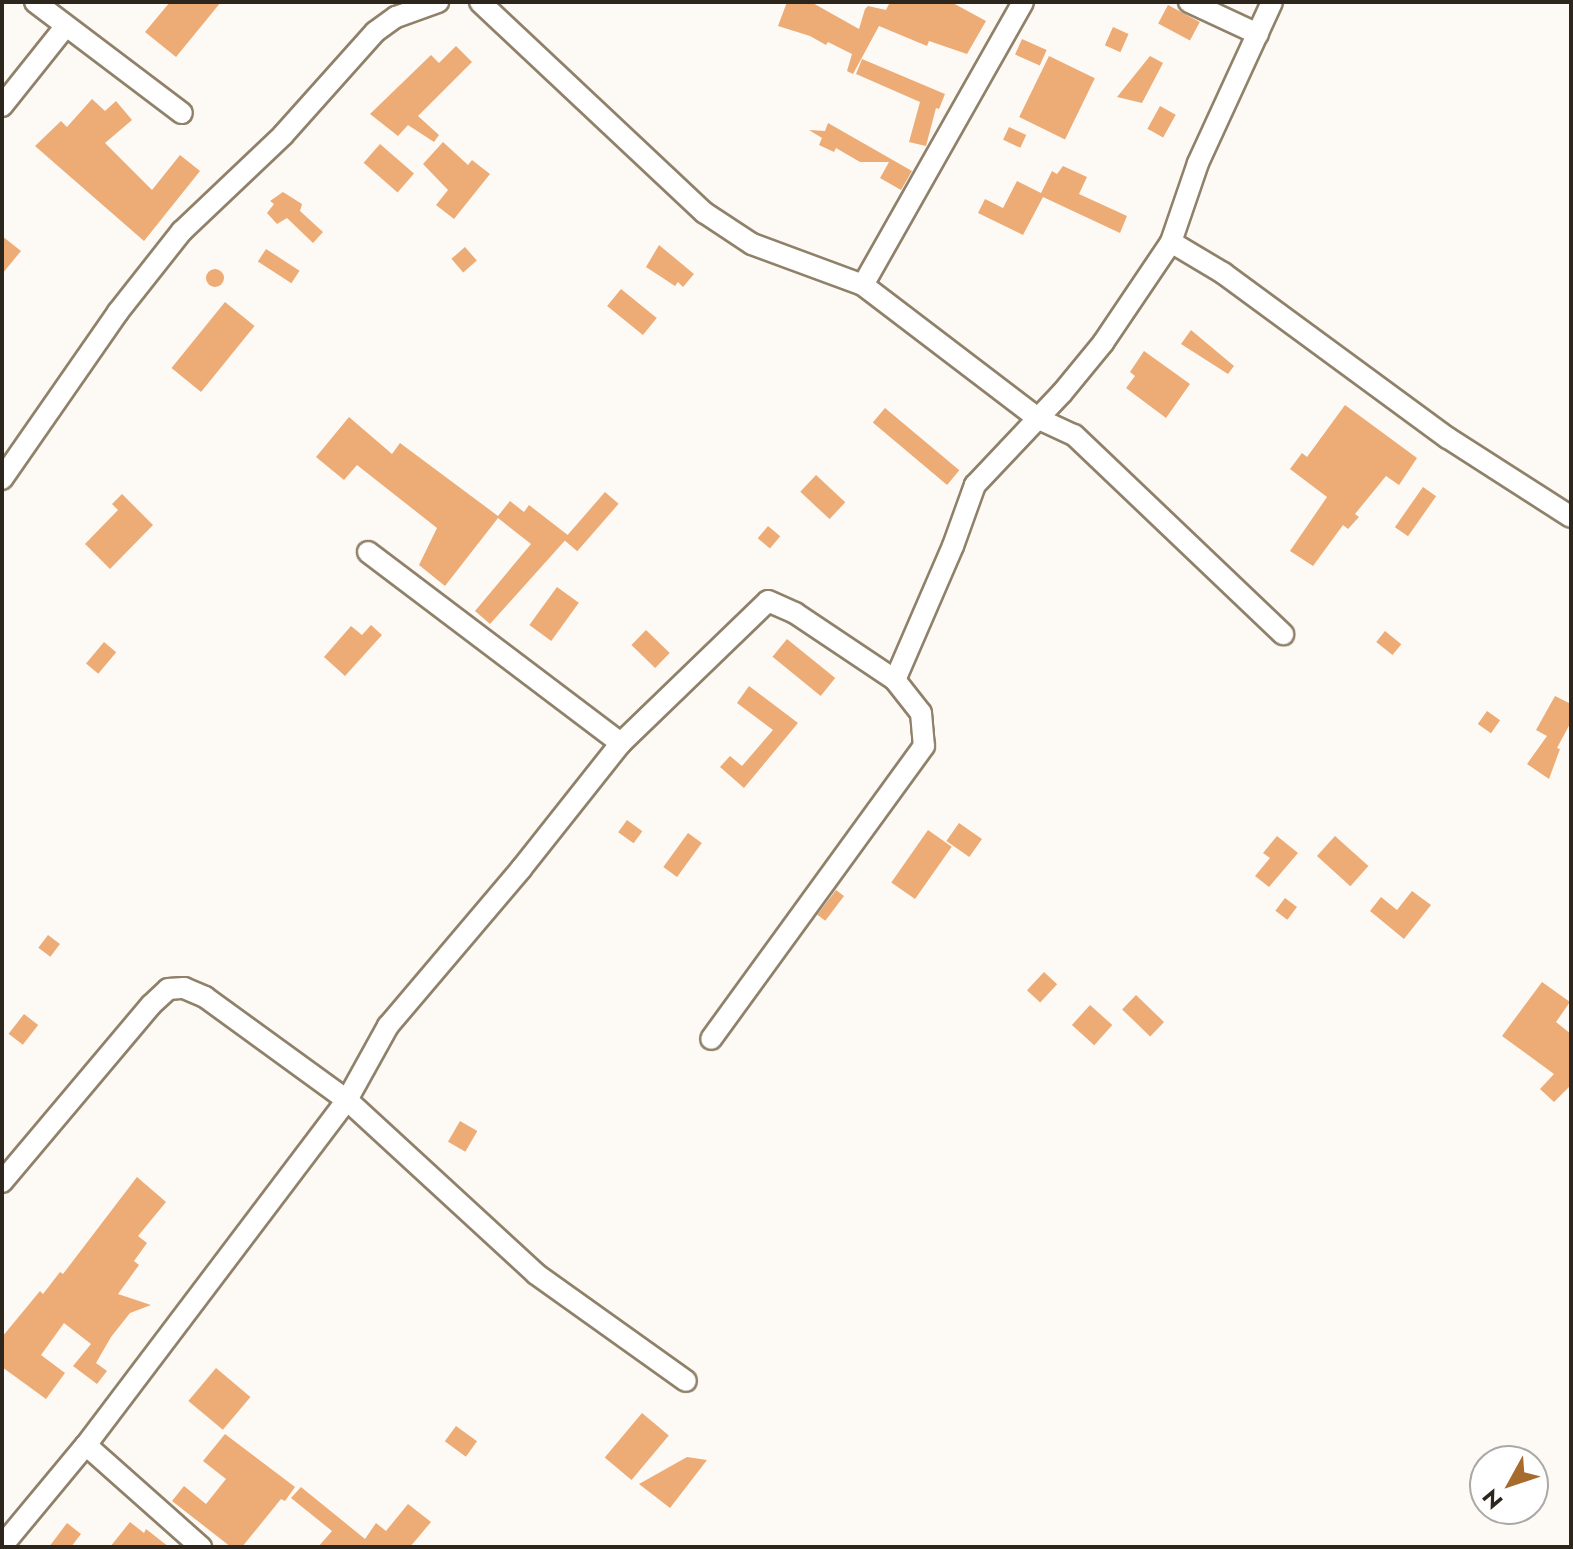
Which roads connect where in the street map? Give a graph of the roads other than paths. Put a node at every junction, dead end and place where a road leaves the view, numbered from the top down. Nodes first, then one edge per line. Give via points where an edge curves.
1 (35, 2) edge
2 (438, 2) edge
3 (480, 2) edge
4 (1023, 2) edge
5 (1189, 2) edge
6 (1272, 2) edge
7 (65, 27) junction
8 (1258, 34) junction
9 (2, 106) edge
10 (182, 113) dead end
11 (1171, 242) junction
12 (863, 285) junction
13 (1039, 419) junction
14 (2, 479) edge
15 (1571, 517) edge
16 (368, 552) dead end
17 (1283, 634) dead end
18 (895, 680) junction
19 (621, 743) junction
20 (711, 1039) dead end
21 (347, 1100) junction
22 (2, 1182) edge
23 (686, 1381) dead end
24 (86, 1445) junction
25 (2, 1546) edge
26 (201, 1547) edge

1 - 7 street
2 - 14 street via 396,17 375,32 283,135 182,231 118,312
3 - 12 street via 705,213 752,244
4 - 12 street
5 - 8 street
6 - 8 street
7 - 9 street
7 - 10 street
8 - 11 street via 1198,163
11 - 13 street via 1103,343
11 - 15 street via 1223,273 1448,438
12 - 13 street
13 - 17 street via 1074,435
13 - 18 street via 975,485
16 - 19 street
18 - 19 street via 795,613 768,601
18 - 20 street via 921,713 924,746
19 - 21 street via 388,1026
21 - 22 street via 205,997 184,988 168,989
21 - 23 street via 536,1274
21 - 24 street
24 - 25 street
24 - 26 street

